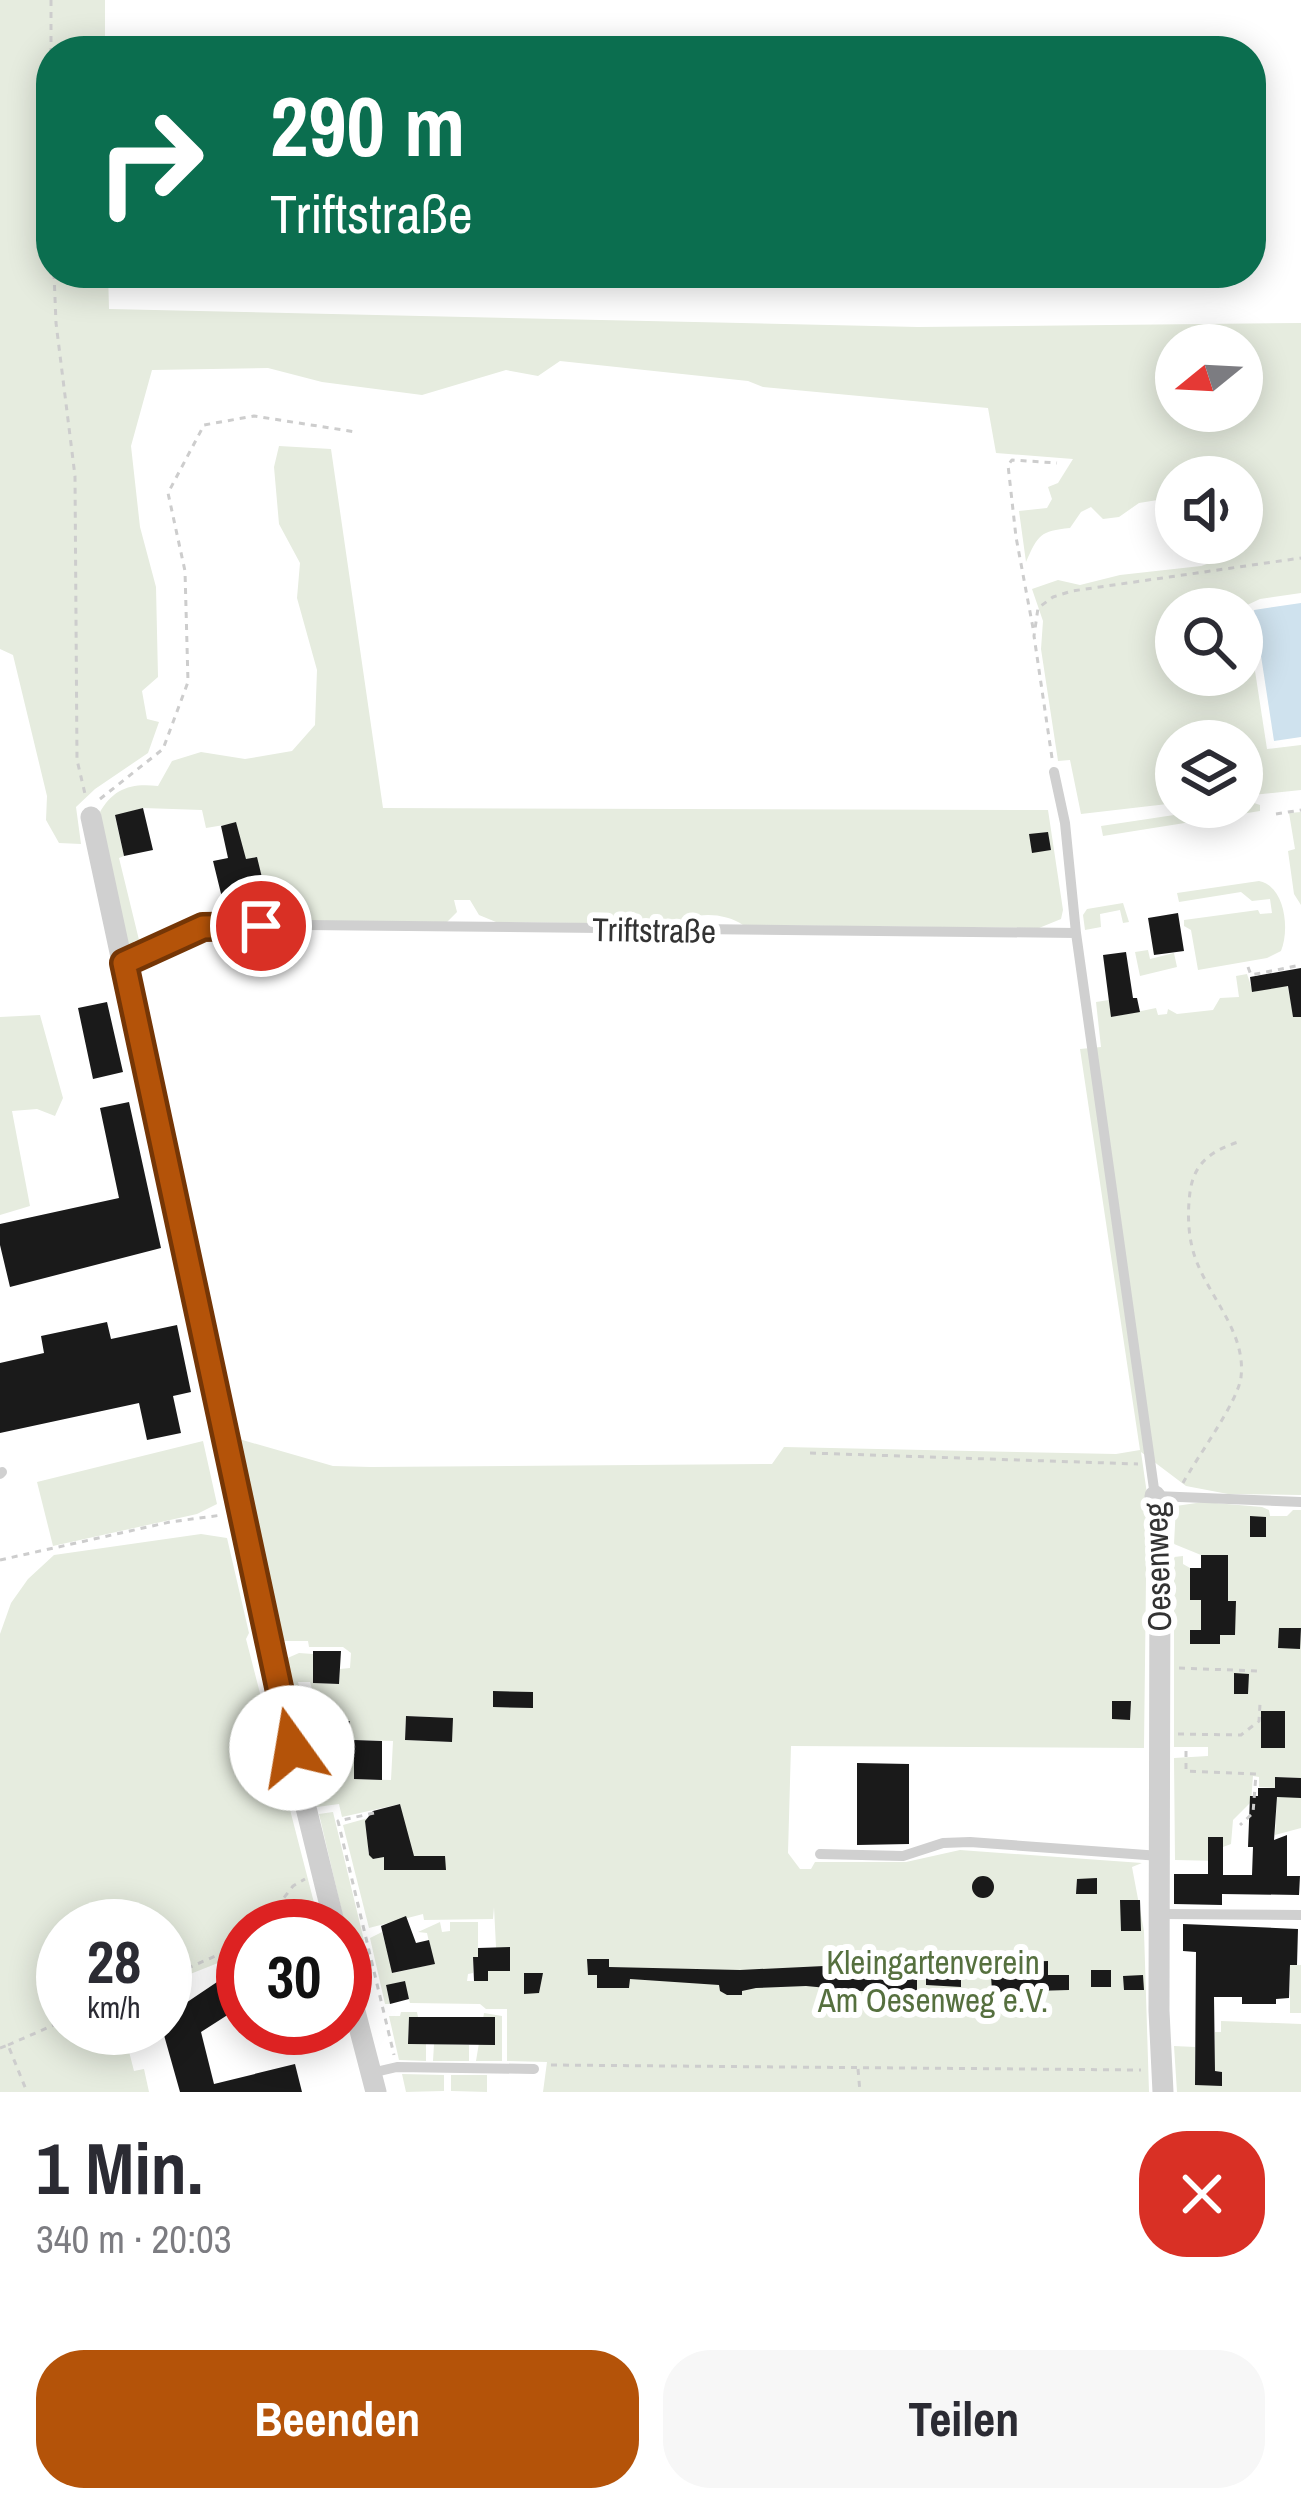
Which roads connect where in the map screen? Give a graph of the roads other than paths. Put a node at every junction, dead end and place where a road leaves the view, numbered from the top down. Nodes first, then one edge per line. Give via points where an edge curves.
1 (1054, 772) road end
2 (91, 817) road end
3 (1076, 933) junction
4 (124, 963) junction
5 (1166, 1496) junction
6 (1301, 1502) edge
7 (820, 1855) dead end
8 (1160, 1856) junction
9 (329, 1899) edge
10 (1160, 1914) junction
11 (1301, 1915) edge
12 (534, 2069) road end
13 (1162, 2081) edge
14 (374, 2082) edge

1 - 3 lane
2 - 4 street
3 - 4 lane, Triftstraße via 214,925
3 - 5 lane, Oesenweg via 1152,1465
4 - 9 street
5 - 6 lane
5 - 8 street, Oesenweg
7 - 8 lane via 903,1856 970,1842
8 - 10 street, Oesenweg
10 - 11 lane
10 - 13 street, Oesenweg
12 - 14 lane via 397,2067

